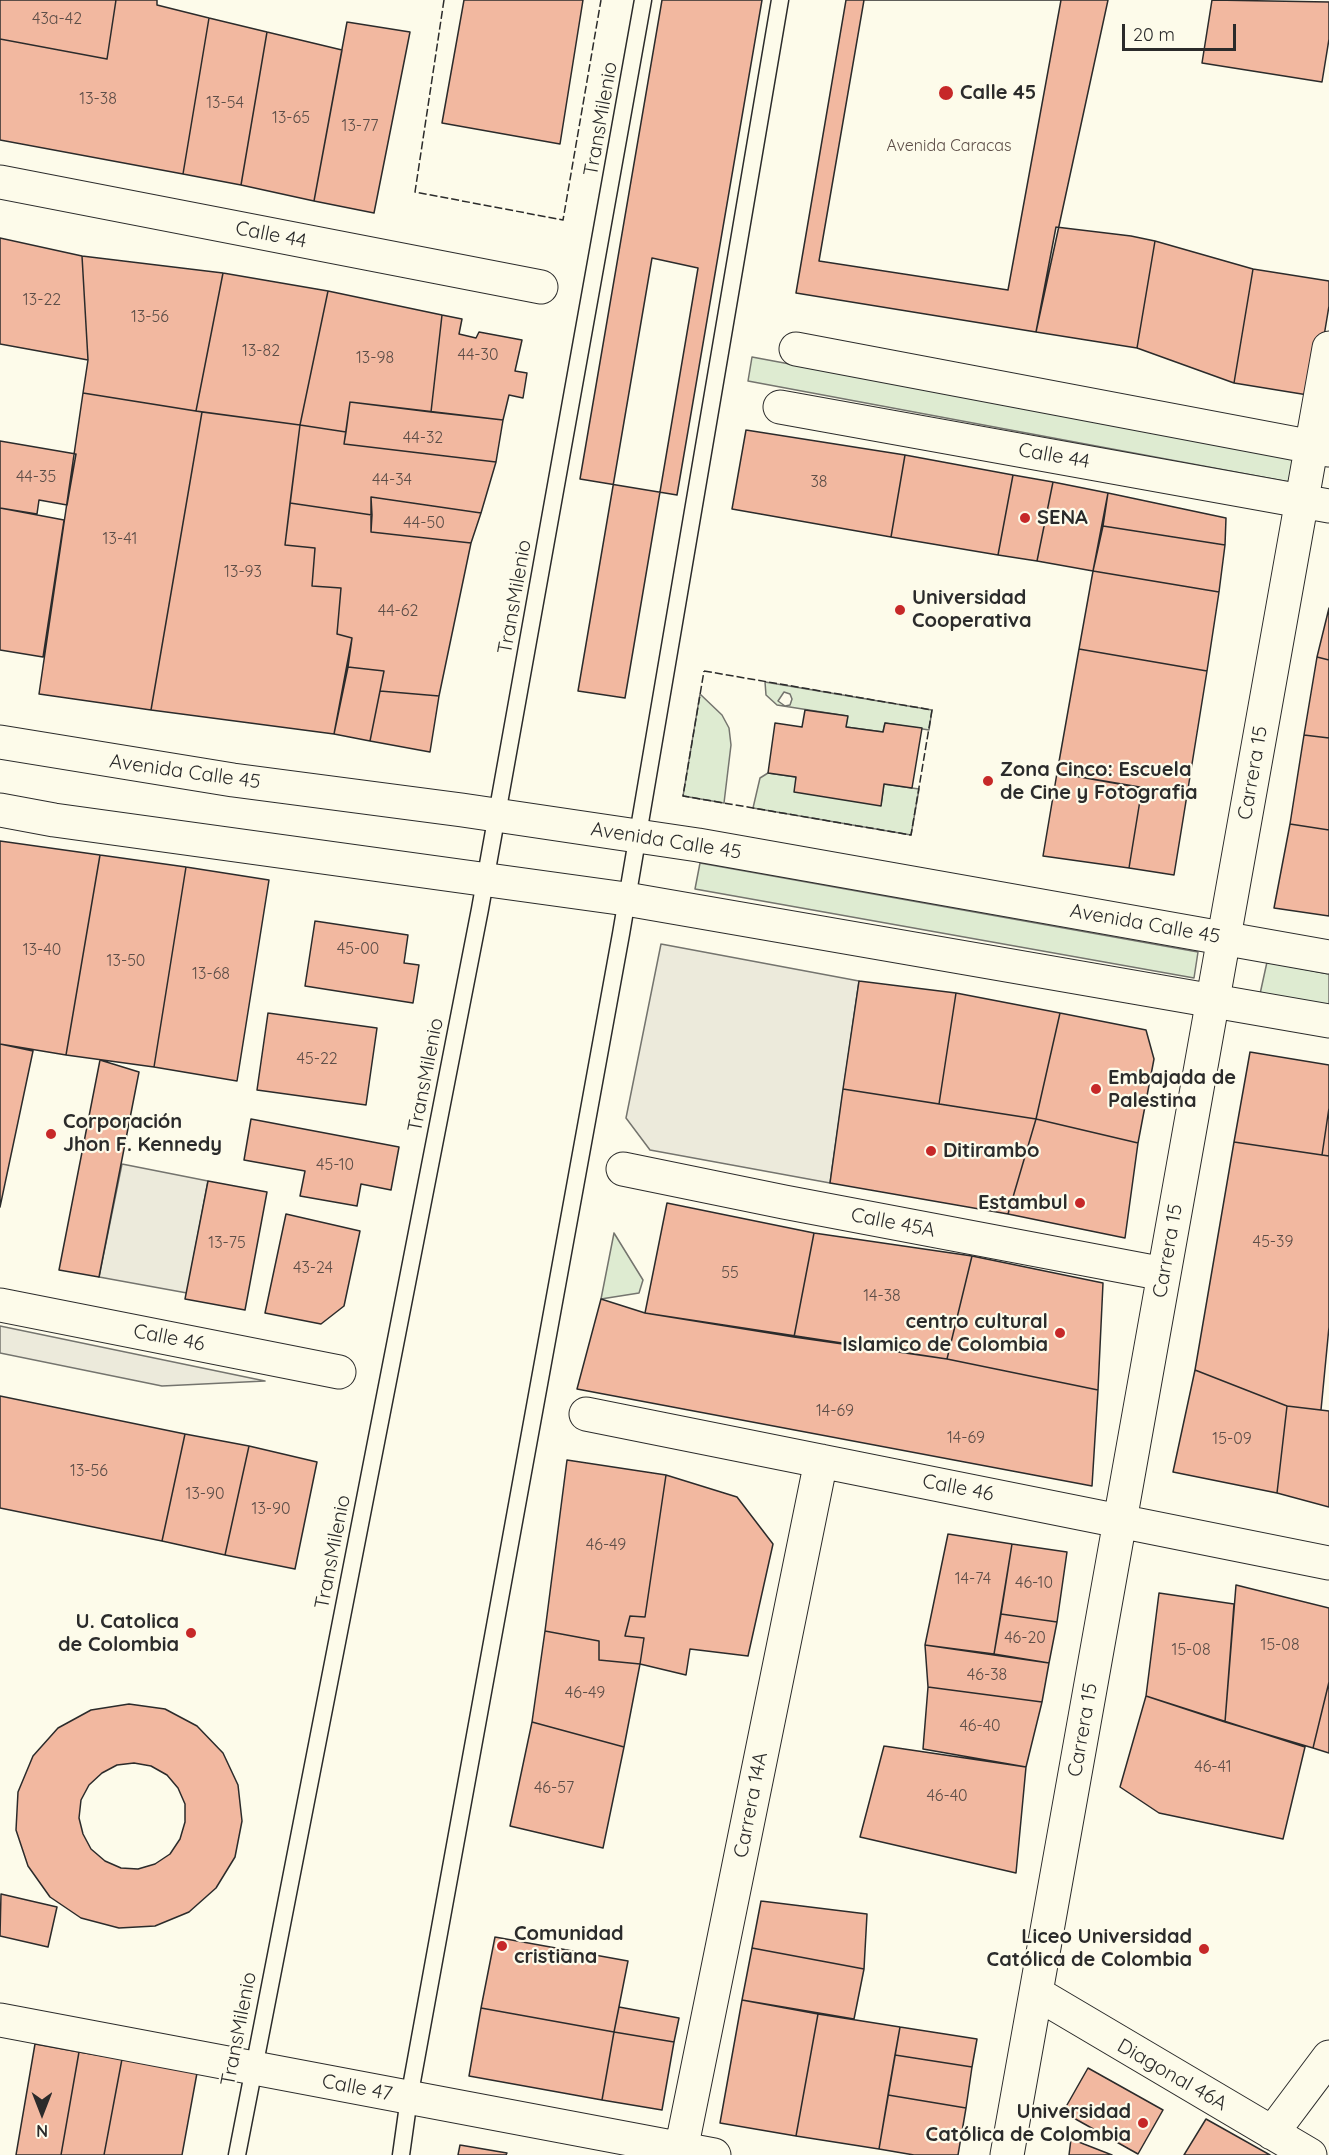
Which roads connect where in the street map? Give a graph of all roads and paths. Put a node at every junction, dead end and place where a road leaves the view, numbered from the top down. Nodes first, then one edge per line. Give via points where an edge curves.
1 (643, 0) edge
2 (780, 0) edge
3 (0, 183) edge
4 (541, 287) dead end
5 (1329, 348) edge
6 (795, 349) dead end
7 (780, 407) dead end
8 (1320, 448) edge
9 (1315, 503) edge
10 (0, 742) edge
11 (0, 810) edge
12 (496, 814) junction
13 (638, 836) junction
14 (484, 880) junction
15 (626, 899) junction
16 (1224, 938) junction
17 (1329, 957) edge
18 (1212, 1001) junction
19 (1329, 1021) edge
20 (623, 1168) dead end
21 (1164, 1274) junction
22 (0, 1305) edge
23 (339, 1372) dead end
24 (586, 1414) dead end
25 (821, 1461) junction
26 (1120, 1521) junction
27 (1329, 1563) edge
28 (1036, 1993) junction
29 (0, 2020) edge
30 (1329, 2057) edge
31 (253, 2068) junction
32 (410, 2098) junction
33 (1272, 2133) junction
34 (681, 2150) junction
35 (237, 2155) edge
36 (401, 2155) edge
37 (714, 2155) edge
38 (1007, 2155) edge
39 (1310, 2155) edge

1 - 12 lane, TransMilenio
2 - 13 lane
3 - 4 street, Calle 44
5 - 8 street, Carrera 15
6 - 8 street
7 - 9 street, Calle 44
8 - 9 street, Carrera 15
9 - 16 street, Carrera 15
10 - 12 street, Avenida Calle 45 via 233,780
11 - 14 street
12 - 13 street, Avenida Calle 45
12 - 14 lane, TransMilenio
13 - 15 lane
13 - 16 street, Avenida Calle 45
14 - 15 street
14 - 31 lane, TransMilenio
15 - 18 street
15 - 32 lane
16 - 17 street, Avenida Calle 45
16 - 18 street, Carrera 15
18 - 19 street
18 - 21 street, Carrera 15
20 - 21 street, Calle 45A via 784,1203
21 - 26 street, Carrera 15
22 - 23 street, Calle 46
24 - 25 street, Calle 46
25 - 26 street, Calle 46
25 - 34 street, Carrera 14A
26 - 27 street, Calle 46
26 - 28 street, Carrera 15
28 - 33 street, Diagonal 46A
28 - 38 street, Carrera 15
29 - 31 street, Calle 47
30 - 33 street
31 - 32 street, Calle 47
31 - 35 lane, TransMilenio
32 - 34 street, Calle 47
32 - 36 lane
33 - 39 street, Diagonal 46A
34 - 37 street, Calle 47

